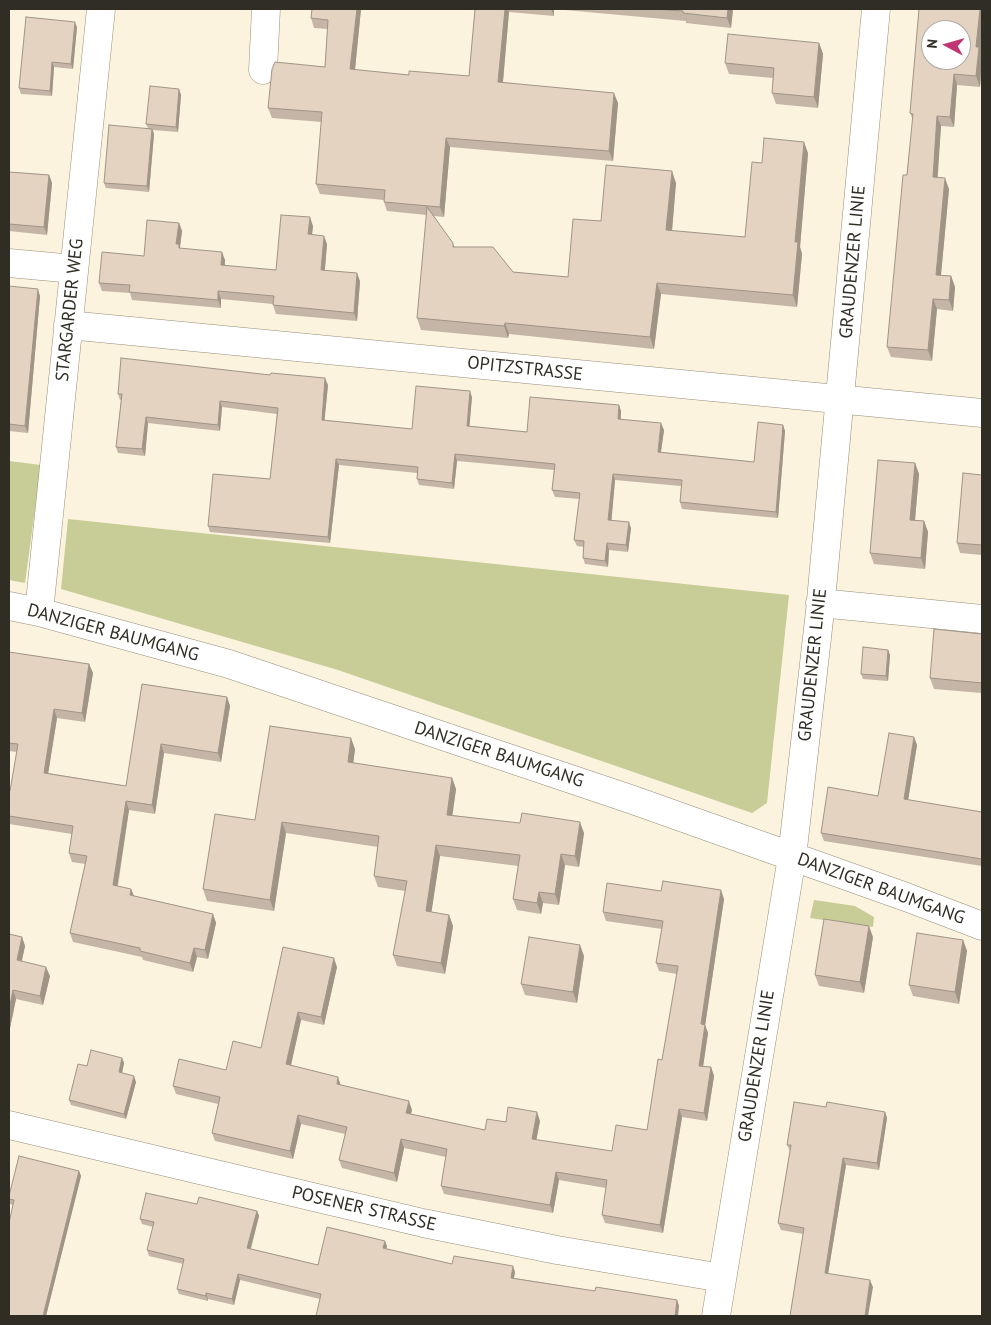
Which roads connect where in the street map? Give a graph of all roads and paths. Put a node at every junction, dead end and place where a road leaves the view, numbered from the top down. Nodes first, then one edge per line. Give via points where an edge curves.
1 (100, 9) edge
2 (266, 9) edge
3 (876, 9) edge
4 (263, 70) dead end
5 (9, 263) edge
6 (74, 269) junction
7 (68, 325) junction
8 (840, 399) junction
9 (982, 413) edge
10 (820, 604) junction
11 (9, 606) edge
12 (39, 612) junction
13 (982, 619) edge
14 (792, 857) junction
15 (982, 926) edge
16 (9, 1125) edge
17 (722, 1278) junction
18 (716, 1316) edge

1 - 6 street, STARGARDER WEG
2 - 4 street
3 - 8 street, GRAUDENZER LINIE
5 - 6 street
6 - 7 street, STARGARDER WEG
7 - 8 street, OPITZSTRASSE
7 - 12 street, STARGARDER WEG
8 - 9 street, OPITZSTRASSE
8 - 10 street, GRAUDENZER LINIE
10 - 13 street
10 - 14 street, GRAUDENZER LINIE
11 - 12 street, DANZIGER BAUMGANG
12 - 14 street, DANZIGER BAUMGANG via 229,664
14 - 15 street, DANZIGER BAUMGANG
14 - 17 street, GRAUDENZER LINIE
16 - 17 street, POSENER STRASSE via 423,1224
17 - 18 street, GRAUDENZER LINIE

